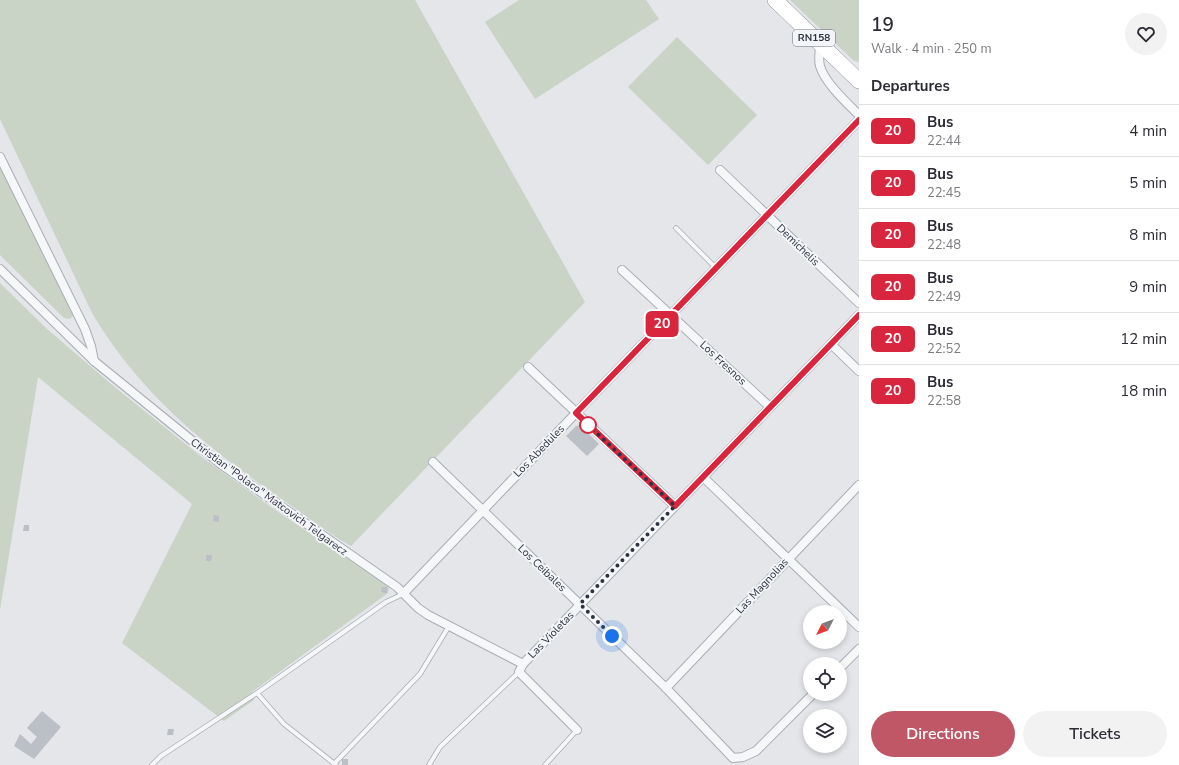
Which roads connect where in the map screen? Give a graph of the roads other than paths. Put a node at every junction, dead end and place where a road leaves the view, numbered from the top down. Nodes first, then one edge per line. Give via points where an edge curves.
1 (775, 0) edge
2 (820, 44) junction
3 (857, 76) edge
4 (859, 115) edge
5 (859, 120) edge
6 (0, 157) edge
7 (720, 170) dead end
8 (767, 215) junction
9 (676, 228) dead end
10 (716, 268) junction
11 (0, 270) edge
12 (622, 270) dead end
13 (859, 303) edge
14 (671, 315) junction
15 (859, 315) edge
16 (831, 344) junction
17 (94, 361) junction
18 (528, 367) dead end
19 (859, 371) edge
20 (770, 407) junction
21 (576, 413) junction
22 (433, 462) dead end
23 (703, 477) junction
24 (859, 485) edge
25 (675, 506) junction
26 (482, 511) junction
27 (788, 560) junction
28 (404, 594) junction
29 (580, 604) junction
30 (449, 626) junction
31 (859, 627) edge
32 (858, 651) edge
33 (847, 661) edge
34 (523, 664) junction
35 (520, 672) junction
36 (666, 688) junction
37 (257, 692) junction
38 (806, 701) edge
39 (577, 730) joint
40 (735, 758) junction
41 (152, 765) edge
42 (336, 765) edge
43 (429, 765) edge
44 (545, 765) edge
45 (728, 765) edge

1 - 2 highway, RN158
2 - 3 highway, RN158
2 - 4 street via 820,67 844,101
5 - 8 street, Los Abedules
6 - 17 street via 85,329
7 - 8 street, Demichelis
8 - 10 street, Los Abedules
8 - 13 street, Demichelis
9 - 10 lane
10 - 14 street, Los Abedules
11 - 17 street, Christian "Polaco" Matcovich Telgarecz
12 - 14 street, Los Fresnos
14 - 20 street, Los Fresnos
14 - 21 street, Los Abedules
15 - 16 street, Las Violetas
16 - 19 street
16 - 20 street, Las Violetas
17 - 28 street, Christian "Polaco" Matcovich Telgarecz via 222,465
18 - 21 street
20 - 23 street, Las Violetas
21 - 25 street
21 - 26 street, Los Abedules
22 - 26 street, Los Ceibales
23 - 25 street, Las Violetas
23 - 27 street
24 - 27 street, Las Magnolias
25 - 29 street, Las Violetas
26 - 28 street, Los Abedules
26 - 29 street, Los Ceibales
27 - 31 street
27 - 36 street, Las Magnolias
28 - 30 street, Christian "Polaco" Matcovich Telgarecz via 418,608
28 - 37 lane via 386,602
29 - 34 street, Las Violetas
29 - 36 street, Los Ceibales
30 - 34 street, Christian "Polaco" Matcovich Telgarecz
30 - 42 lane via 420,674
32 - 33 street
34 - 35 street, Las Violetas
35 - 39 street
35 - 43 lane, Las Violetas via 440,747
36 - 40 street, Los Ceibales
37 - 41 lane via 161,756
37 - 42 lane via 284,724
38 - 40 street via 756,751 743,758
39 - 44 lane
40 - 45 street

